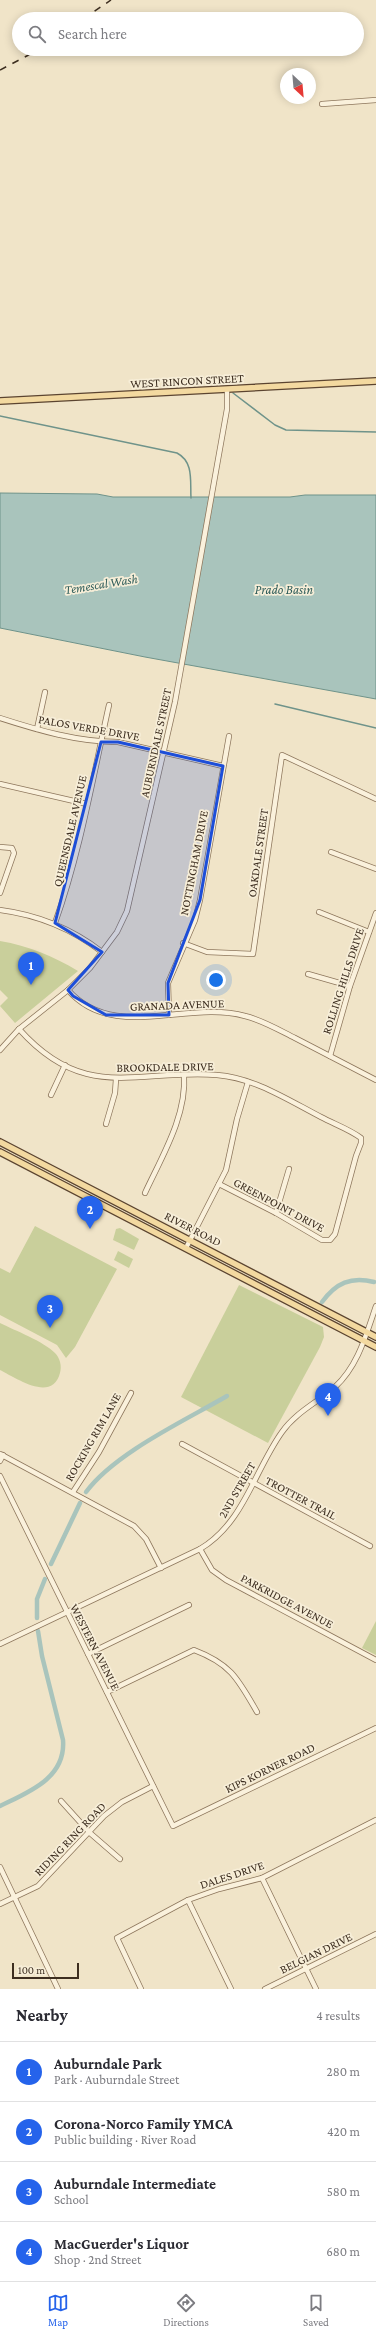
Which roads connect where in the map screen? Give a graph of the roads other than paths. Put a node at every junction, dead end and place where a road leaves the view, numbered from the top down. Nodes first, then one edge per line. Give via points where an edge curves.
1 (376, 100) edge
2 (322, 104) dead end
3 (376, 382) edge
4 (227, 390) junction
5 (0, 401) edge
6 (45, 692) dead end
7 (109, 704) dead end
8 (0, 718) edge
9 (37, 729) junction
10 (229, 736) dead end
11 (101, 742) junction
12 (164, 752) junction
13 (223, 766) junction
14 (0, 784) edge
15 (376, 799) edge
16 (87, 804) junction
17 (0, 847) edge
18 (331, 852) dead end
19 (376, 869) edge
20 (0, 893) edge
21 (0, 910) edge
22 (319, 912) dead end
23 (376, 913) edge
24 (56, 923) junction
25 (369, 932) junction
26 (183, 943) junction
27 (102, 952) junction
28 (308, 974) dead end
29 (350, 986) junction
30 (68, 990) junction
31 (168, 1015) junction
32 (19, 1029) junction
33 (0, 1050) edge
34 (330, 1056) junction
35 (65, 1065) junction
36 (184, 1075) junction
37 (116, 1079) junction
38 (376, 1080) edge
39 (248, 1082) junction
40 (51, 1095) dead end
41 (106, 1124) dead end
42 (0, 1142) edge
43 (0, 1152) edge
44 (289, 1169) dead end
45 (220, 1184) junction
46 (145, 1194) dead end
47 (276, 1213) junction
48 (190, 1240) junction
49 (330, 1240) joint
50 (186, 1248) junction
51 (376, 1306) edge
52 (368, 1333) junction
53 (376, 1337) edge
54 (364, 1341) junction
55 (376, 1347) edge
56 (131, 1393) dead end
57 (182, 1444) dead end
58 (2, 1455) edge
59 (0, 1461) edge
60 (0, 1476) edge
61 (253, 1484) junction
62 (73, 1492) junction
63 (370, 1546) dead end
64 (200, 1549) junction
65 (161, 1568) junction
66 (189, 1605) dead end
67 (67, 1612) junction
68 (0, 1644) edge
69 (88, 1654) junction
70 (376, 1660) edge
71 (107, 1692) junction
72 (257, 1712) dead end
73 (376, 1728) edge
74 (153, 1786) junction
75 (61, 1801) dead end
76 (376, 1821) edge
77 (173, 1826) joint
78 (90, 1833) junction
79 (120, 1859) dead end
80 (0, 1867) edge
81 (262, 1878) junction
82 (14, 1897) junction
83 (188, 1900) junction
84 (0, 1904) edge
85 (376, 1934) edge
86 (306, 1969) junction
87 (58, 1989) edge
88 (141, 1989) edge
89 (231, 1989) edge
90 (265, 1989) edge
91 (316, 1989) edge

1 - 2 street
3 - 4 main road, WEST RINCON STREET
4 - 5 main road, WEST RINCON STREET
4 - 12 street, AUBURNDALE STREET via 227,409 214,484
6 - 9 street
7 - 11 street, QUEENSDALE AVENUE
8 - 9 street, PALOS VERDE DRIVE
9 - 11 street, PALOS VERDE DRIVE
10 - 13 street, NOTTINGHAM DRIVE
11 - 12 street, PALOS VERDE DRIVE via 118,742
11 - 16 street, QUEENSDALE AVENUE
12 - 13 street, PALOS VERDE DRIVE
12 - 27 street, AUBURNDALE STREET via 130,903 120,925
13 - 26 street, NOTTINGHAM DRIVE via 200,900 195,920
14 - 16 street
15 - 26 street, OAKDALE STREET via 282,754 253,954 207,952
16 - 24 street, QUEENSDALE AVENUE
17 - 20 street via 12,848 14,853
18 - 19 street
21 - 24 street via 33,915
22 - 25 street
23 - 25 street, ROLLING HILLS DRIVE
24 - 27 street
25 - 29 street, ROLLING HILLS DRIVE
26 - 31 street, NOTTINGHAM DRIVE via 168,983
27 - 30 street, AUBURNDALE STREET
28 - 29 street
29 - 34 street, ROLLING HILLS DRIVE
30 - 31 street, GRANADA AVENUE via 82,1003 106,1014 145,1017
30 - 32 street, AUBURNDALE STREET
31 - 34 street, GRANADA AVENUE via 218,1012 245,1016
32 - 33 street, AUBURNDALE STREET
32 - 35 street, BROOKDALE DRIVE via 43,1052
34 - 38 street, GRANADA AVENUE
35 - 37 street, BROOKDALE DRIVE via 98,1077
35 - 40 street
36 - 37 street, BROOKDALE DRIVE
36 - 39 street, BROOKDALE DRIVE via 217,1075
36 - 46 street via 181,1107 176,1124
37 - 41 street via 115,1093
39 - 45 street
39 - 49 street, BROOKDALE DRIVE via 361,1138 335,1234
42 - 48 main road, RIVER ROAD
43 - 50 main road, RIVER ROAD
44 - 47 street
45 - 47 street, GREENPOINT DRIVE
45 - 48 street
47 - 49 street, GREENPOINT DRIVE via 322,1240
48 - 50 street
48 - 52 main road, RIVER ROAD
50 - 54 main road, RIVER ROAD
51 - 52 street, 2ND STREET
52 - 53 main road, RIVER ROAD
52 - 54 street, 2ND STREET
54 - 55 main road, RIVER ROAD
54 - 61 street, 2ND STREET via 358,1356 342,1380 285,1427
56 - 62 street, ROCKING RIM LANE via 99,1452
57 - 61 street, TROTTER TRAIL
58 - 59 street
58 - 62 street
60 - 67 street, WESTERN AVENUE
61 - 63 street, TROTTER TRAIL
61 - 64 street, 2ND STREET via 229,1526
62 - 65 street via 134,1526 146,1539
64 - 65 street, 2ND STREET
64 - 70 street, PARKRIDGE AVENUE via 212,1570 226,1580
65 - 67 street, 2ND STREET
66 - 69 street
67 - 68 street, 2ND STREET
67 - 69 street, WESTERN AVENUE
69 - 71 street, WESTERN AVENUE
71 - 72 street via 194,1650 229,1668
71 - 74 street, WESTERN AVENUE
73 - 77 street, KIPS KORNER ROAD
74 - 77 street, WESTERN AVENUE
74 - 78 street, RIDING RING ROAD via 122,1802 104,1816
75 - 78 street
76 - 81 street, DALES DRIVE
78 - 79 street
78 - 82 street, RIDING RING ROAD via 38,1886
80 - 82 street
81 - 83 street, DALES DRIVE
81 - 86 street
82 - 84 street, RIDING RING ROAD
82 - 87 street
83 - 88 street, DALES DRIVE via 116,1938
83 - 89 street
85 - 86 street, BELGIAN DRIVE
86 - 90 street, BELGIAN DRIVE
86 - 91 street

